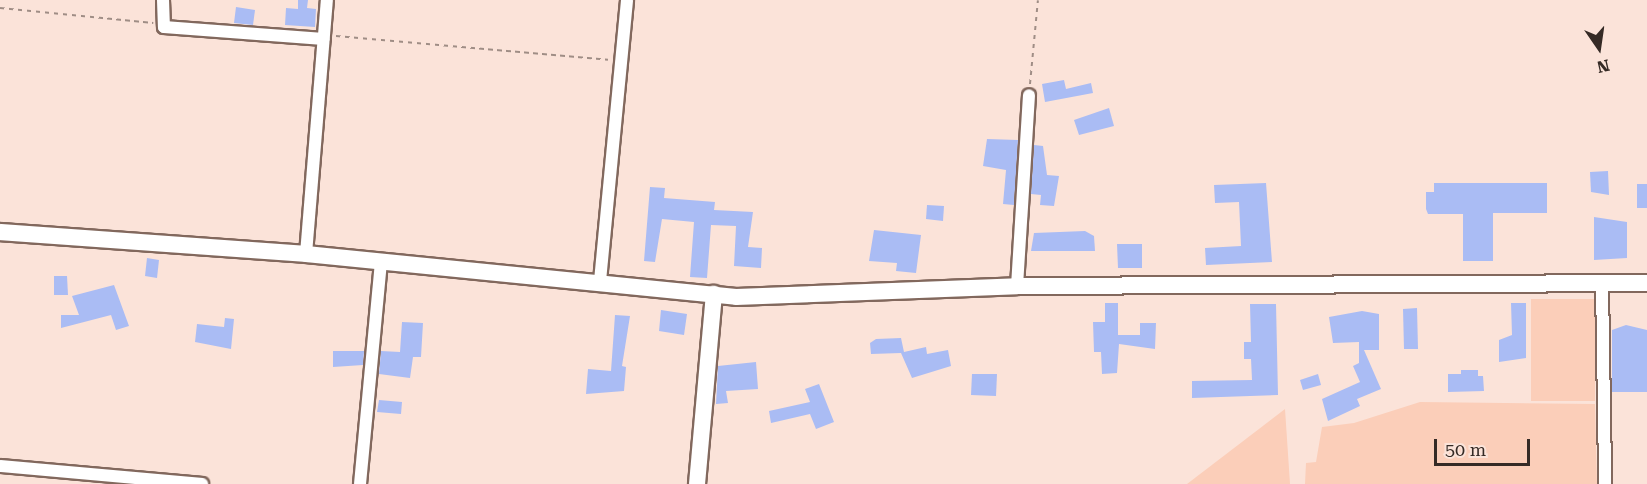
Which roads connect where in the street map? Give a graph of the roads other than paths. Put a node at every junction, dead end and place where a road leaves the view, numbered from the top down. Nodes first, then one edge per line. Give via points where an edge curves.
1 (163, 0) edge
2 (327, 0) edge
3 (627, 0) edge
4 (324, 37) junction
5 (1029, 95) road end
6 (0, 232) edge
7 (306, 254) junction
8 (381, 261) junction
9 (600, 281) junction
10 (1602, 283) junction
11 (1647, 283) edge
12 (1017, 286) junction
13 (714, 294) junction
14 (0, 466) edge
15 (202, 484) edge
16 (360, 484) edge
17 (697, 484) edge
18 (1605, 484) edge

1 - 4 street via 164,27
2 - 4 street
3 - 9 street
4 - 7 street
5 - 12 street
6 - 7 street
7 - 8 street
8 - 9 street
8 - 16 street
9 - 13 street
10 - 11 street
10 - 12 street
10 - 18 street
12 - 13 street via 834,295
13 - 17 street
14 - 15 street

